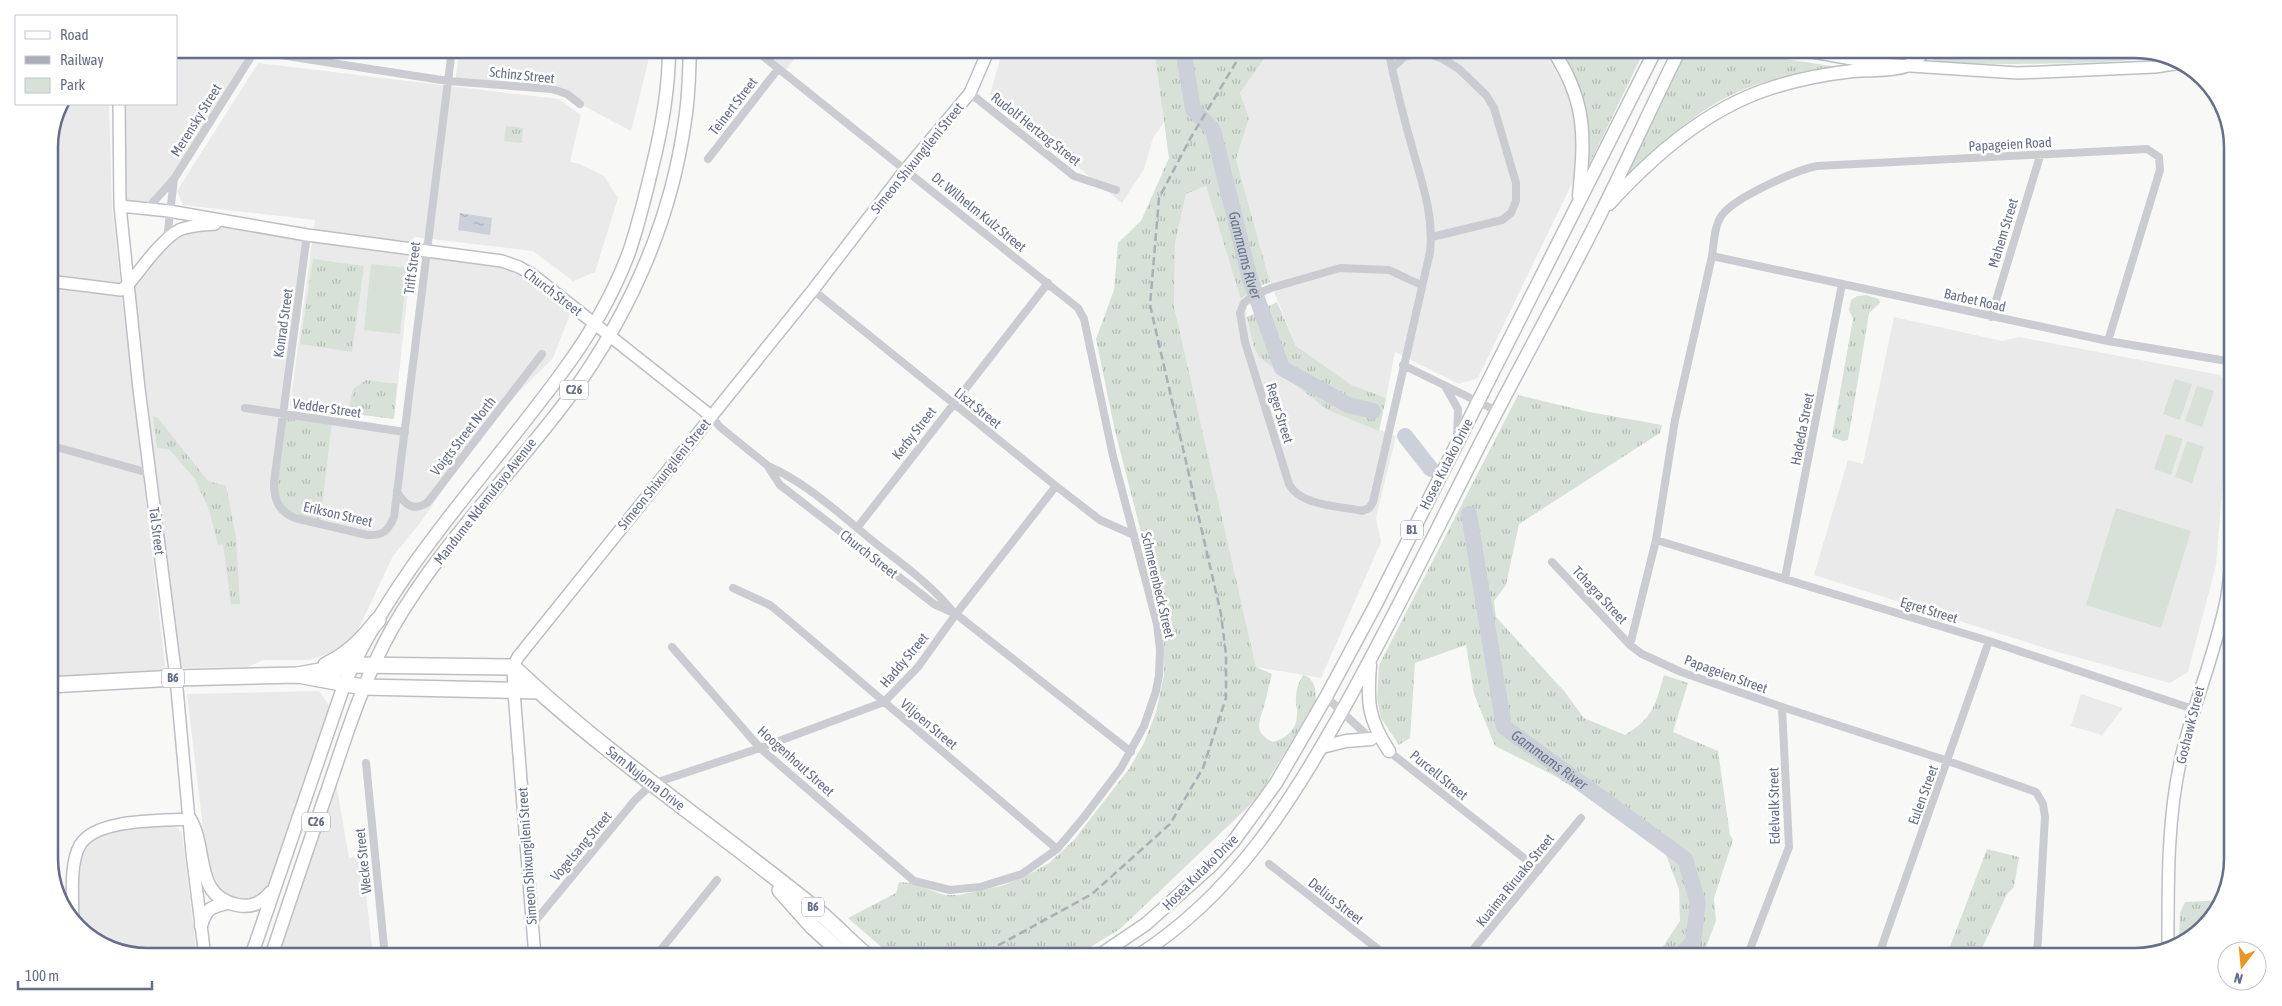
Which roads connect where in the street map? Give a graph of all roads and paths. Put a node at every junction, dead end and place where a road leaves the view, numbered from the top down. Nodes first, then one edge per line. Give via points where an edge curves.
1 (248, 58) edge
2 (303, 58) edge
3 (451, 58) edge
4 (669, 58) edge
5 (689, 58) edge
6 (765, 58) edge
7 (985, 58) edge
8 (1390, 58) edge
9 (1403, 58) edge
10 (1444, 58) edge
11 (1558, 58) edge
12 (1651, 58) edge
13 (1676, 58) edge
14 (1850, 58) edge
15 (1919, 58) edge
16 (2170, 65) edge
17 (1904, 67) junction
18 (778, 68) junction
19 (1392, 68) junction
20 (448, 81) junction
21 (970, 93) junction
22 (580, 104) dead end
23 (119, 105) edge
24 (2040, 156) junction
25 (708, 159) dead end
26 (906, 169) junction
27 (174, 179) junction
28 (1116, 190) dead end
29 (1578, 203) junction
30 (120, 206) junction
31 (148, 208) junction
32 (169, 211) junction
33 (1601, 213) junction
34 (229, 222) junction
35 (307, 235) junction
36 (1432, 237) junction
37 (167, 239) junction
38 (426, 252) junction
39 (1712, 256) junction
40 (58, 282) edge
41 (1048, 284) junction
42 (1842, 284) junction
43 (128, 285) junction
44 (1421, 285) junction
45 (813, 290) junction
46 (1991, 317) junction
47 (594, 323) junction
48 (610, 336) junction
49 (2108, 341) junction
50 (542, 354) dead end
51 (2224, 360) edge
52 (1403, 365) junction
53 (1444, 385) junction
54 (1478, 402) junction
55 (952, 404) junction
56 (245, 408) dead end
57 (1497, 411) junction
58 (283, 414) junction
59 (711, 416) junction
60 (404, 432) junction
61 (1456, 446) junction
62 (58, 448) edge
63 (767, 465) junction
64 (149, 473) junction
65 (1056, 486) junction
66 (398, 491) junction
67 (857, 528) junction
68 (1134, 535) junction
69 (1656, 540) junction
70 (1552, 562) dead end
71 (1785, 578) junction
72 (733, 588) dead end
73 (2224, 607) edge
74 (956, 614) junction
75 (378, 620) junction
76 (1989, 641) junction
77 (1630, 645) junction
78 (672, 647) dead end
79 (1371, 660) junction
80 (353, 665) junction
81 (372, 665) junction
82 (513, 666) junction
83 (303, 674) junction
84 (176, 678) junction
85 (58, 685) edge
86 (344, 685) junction
87 (363, 687) junction
88 (514, 692) junction
89 (539, 692) junction
90 (1326, 697) junction
91 (884, 702) junction
92 (1782, 708) junction
93 (2193, 709) junction
94 (1341, 712) junction
95 (1371, 739) junction
96 (1322, 747) junction
97 (760, 748) junction
98 (1131, 752) junction
99 (1390, 752) junction
100 (1948, 761) junction
101 (366, 763) dead end
102 (652, 784) junction
103 (190, 818) junction
104 (1581, 818) dead end
105 (1057, 849) junction
106 (754, 861) junction
107 (1269, 864) dead end
108 (1539, 870) junction
109 (717, 880) dead end
110 (914, 881) joint
111 (273, 890) junction
112 (228, 903) junction
113 (74, 911) edge
114 (532, 925) junction
115 (201, 926) junction
116 (2168, 942) edge
117 (204, 948) edge
118 (254, 948) edge
119 (274, 948) edge
120 (384, 948) edge
121 (533, 948) edge
122 (662, 948) edge
123 (836, 948) edge
124 (858, 948) edge
125 (1110, 948) edge
126 (1148, 948) edge
127 (1376, 948) edge
128 (1474, 948) edge
129 (1751, 948) edge
130 (1881, 948) edge
131 (2038, 948) edge

1 - 27 street, Merensky Street
2 - 20 street, Schinz Street
3 - 20 street, Trift Street
4 - 47 main road, Mandume Ndemufayo Avenue / C26 via 664,116 636,231 628,257
5 - 48 main road, Mandume Ndemufayo Avenue / C26 via 686,119 673,184 643,269
6 - 18 street, Dr. Wilhelm Kulz Street
7 - 21 street, Simeon Shixungileni Street
8 - 19 street, Reger Street
9 - 19 street
10 - 36 street via 1472,80 1494,108 1516,183 1516,201 1502,220
11 - 29 main road via 1576,94 1583,128
12 - 29 main road, Hosea Kutako Drive / B1
13 - 33 main road, Hosea Kutako Drive / B1
14 - 17 street
15 - 17 main road
16 - 17 street via 2018,73
17 - 33 main road via 1826,74 1746,98 1670,145 1639,172
18 - 25 street, Teinert Street
18 - 26 street, Dr. Wilhelm Kulz Street
19 - 36 street, Reger Street via 1428,208
20 - 22 street, Schinz Street via 552,89 567,94
20 - 38 street, Trift Street
21 - 26 street, Simeon Shixungileni Street
21 - 28 street, Rudolf Hertzog Street via 1074,176
23 - 30 street, Tal Street
24 - 39 street, Papageien Road via 1804,168 1736,202 1721,215
24 - 46 street, Mahem Street
24 - 49 street, Papageien Road via 2147,150 2159,156 2160,170
26 - 41 street, Dr. Wilhelm Kulz Street
26 - 45 street, Simeon Shixungileni Street
27 - 31 street, Merensky Street
27 - 32 street, Merensky Street
29 - 54 main road, Hosea Kutako Drive / B1
30 - 31 street, Church Street
30 - 43 street, Tal Street
31 - 32 street, Church Street
32 - 34 street, Church Street
32 - 37 street
33 - 57 main road, Hosea Kutako Drive / B1
34 - 35 street, Church Street
34 - 37 street, Church Street via 190,226
35 - 38 street, Church Street
35 - 58 street, Konrad Street
36 - 44 street, Reger Street
37 - 43 street, Church Street
38 - 47 street, Church Street via 519,267
38 - 60 street, Trift Street
39 - 42 street, Barbet Road
39 - 69 street via 1675,420
40 - 43 street via 121,290
41 - 55 street, Kerby Street
41 - 68 street, Schmerenbeck Street via 1078,308 1084,319 1113,456
42 - 46 street, Barbet Road
42 - 71 street, Hadeda Street
43 - 64 street, Tal Street
44 - 52 street, Reger Street
44 - 52 street, Reger Street via 1388,270 1340,268 1252,296 1240,312 1245,342 1289,484 1295,494 1306,499 1362,511 1371,505
45 - 55 street, Liszt Street
45 - 59 street, Simeon Shixungileni Street
46 - 49 street, Barbet Road
47 - 48 street, Church Street
47 - 75 main road, Mandume Ndemufayo Avenue / C26 via 566,367 432,536 398,584
48 - 59 street, Church Street
48 - 81 main road, Mandume Ndemufayo Avenue / C26 via 567,400 415,591
49 - 51 street, Barbet Road
50 - 66 street, Voigts Street North via 428,502 414,507 405,504
52 - 53 street
53 - 54 street
53 - 61 street via 1458,409
54 - 57 street
54 - 61 main road, Hosea Kutako Drive / B1
55 - 65 street, Liszt Street
55 - 67 street, Kerby Street
56 - 58 street, Vedder Street
57 - 79 main road, Hosea Kutako Drive / B1
58 - 60 street, Vedder Street
58 - 66 street, Erikson Street via 274,492 276,504 287,515 377,536 390,527
59 - 63 street, Church Street
59 - 82 street, Simeon Shixungileni Street via 524,648
60 - 66 street, Trift Street
61 - 90 main road, Hosea Kutako Drive / B1
62 - 64 street
63 - 67 street, Church Street via 790,475
63 - 74 street, Church Street via 780,485 934,604
64 - 84 street, Tal Street
65 - 68 street, Liszt Street via 1100,520
65 - 74 street, Haddy Street
67 - 74 street, Church Street via 940,595
68 - 98 street, Schmerenbeck Street via 1152,601 1160,650 1156,691
69 - 71 street, Egret Street
69 - 77 street
70 - 77 street, Tchagra Street
71 - 76 street, Egret Street
72 - 91 street, Viljoen Street via 770,606
73 - 93 street, Goshawk Street
74 - 91 street, Haddy Street via 918,667
74 - 98 street, Church Street
75 - 80 main road, Mandume Ndemufayo Avenue / C26
75 - 83 highway via 357,646 346,654
76 - 93 street, Egret Street
76 - 100 street, Eulen Street
77 - 92 street, Papageien Street via 1681,672
78 - 97 street, Hoogenhout Street
79 - 94 main road, Hosea Kutako Drive / B1
79 - 99 main road via 1367,698 1377,729
80 - 81 highway, B6
80 - 83 highway, B6
80 - 86 main road, Mandume Ndemufayo Avenue / C26
81 - 82 highway, B6
81 - 87 main road, Mandume Ndemufayo Avenue / C26
82 - 88 street, Simeon Shixungileni Street
82 - 89 highway, Sam Nujoma Drive / B6
83 - 84 highway, B6
83 - 86 highway, B6
84 - 85 highway, B6
84 - 103 street, Tal Street
86 - 87 highway, B6
86 - 111 main road, Mandume Ndemufayo Avenue / C26
87 - 88 highway, B6
87 - 119 main road, Mandume Ndemufayo Avenue / C26
88 - 89 highway, B6
88 - 114 street, Simeon Shixungileni Street
89 - 102 highway, Sam Nujoma Drive / B6
90 - 94 street, Purcell Street
90 - 125 main road, Hosea Kutako Drive / B1 via 1276,783 1233,842 1166,907
91 - 97 street, Haddy Street
91 - 105 street, Viljoen Street
92 - 100 street, Papageien Street
92 - 129 street, Edelvalk Street via 1790,847
93 - 116 street, Goshawk Street via 2180,760 2172,820
94 - 95 street, Purcell Street
94 - 96 main road, Hosea Kutako Drive / B1
95 - 96 main road
95 - 99 street, Purcell Street
96 - 126 main road, Hosea Kutako Drive / B1 via 1282,812 1226,882 1192,915
97 - 102 street, Haddy Street
97 - 110 street, Hoogenhout Street
98 - 105 street, Schmerenbeck Street
99 - 108 street, Purcell Street
100 - 130 street, Eulen Street
100 - 131 street, Papageien Street via 2030,789 2044,804
101 - 120 street, Wecke Street
102 - 106 highway, Sam Nujoma Drive / B6
102 - 114 street, Vogelsang Street
103 - 112 main road via 196,830 206,881 215,896
103 - 113 street via 121,824 93,832 80,845 75,860
103 - 115 street, Tal Street
104 - 108 street, Kuaima Riruako Street
105 - 110 street, Schmerenbeck Street via 1022,874 980,887 950,890
106 - 123 highway, Sam Nujoma Drive / B6
106 - 124 highway, Sam Nujoma Drive / B6 via 811,905
107 - 127 street, Delius Street
108 - 128 street, Kuaima Riruako Street
109 - 122 street
111 - 112 main road via 261,902 252,905
111 - 118 main road, Mandume Ndemufayo Avenue / C26
112 - 115 main road via 211,908 204,914
114 - 121 street, Simeon Shixungileni Street
115 - 117 street, Tal Street

